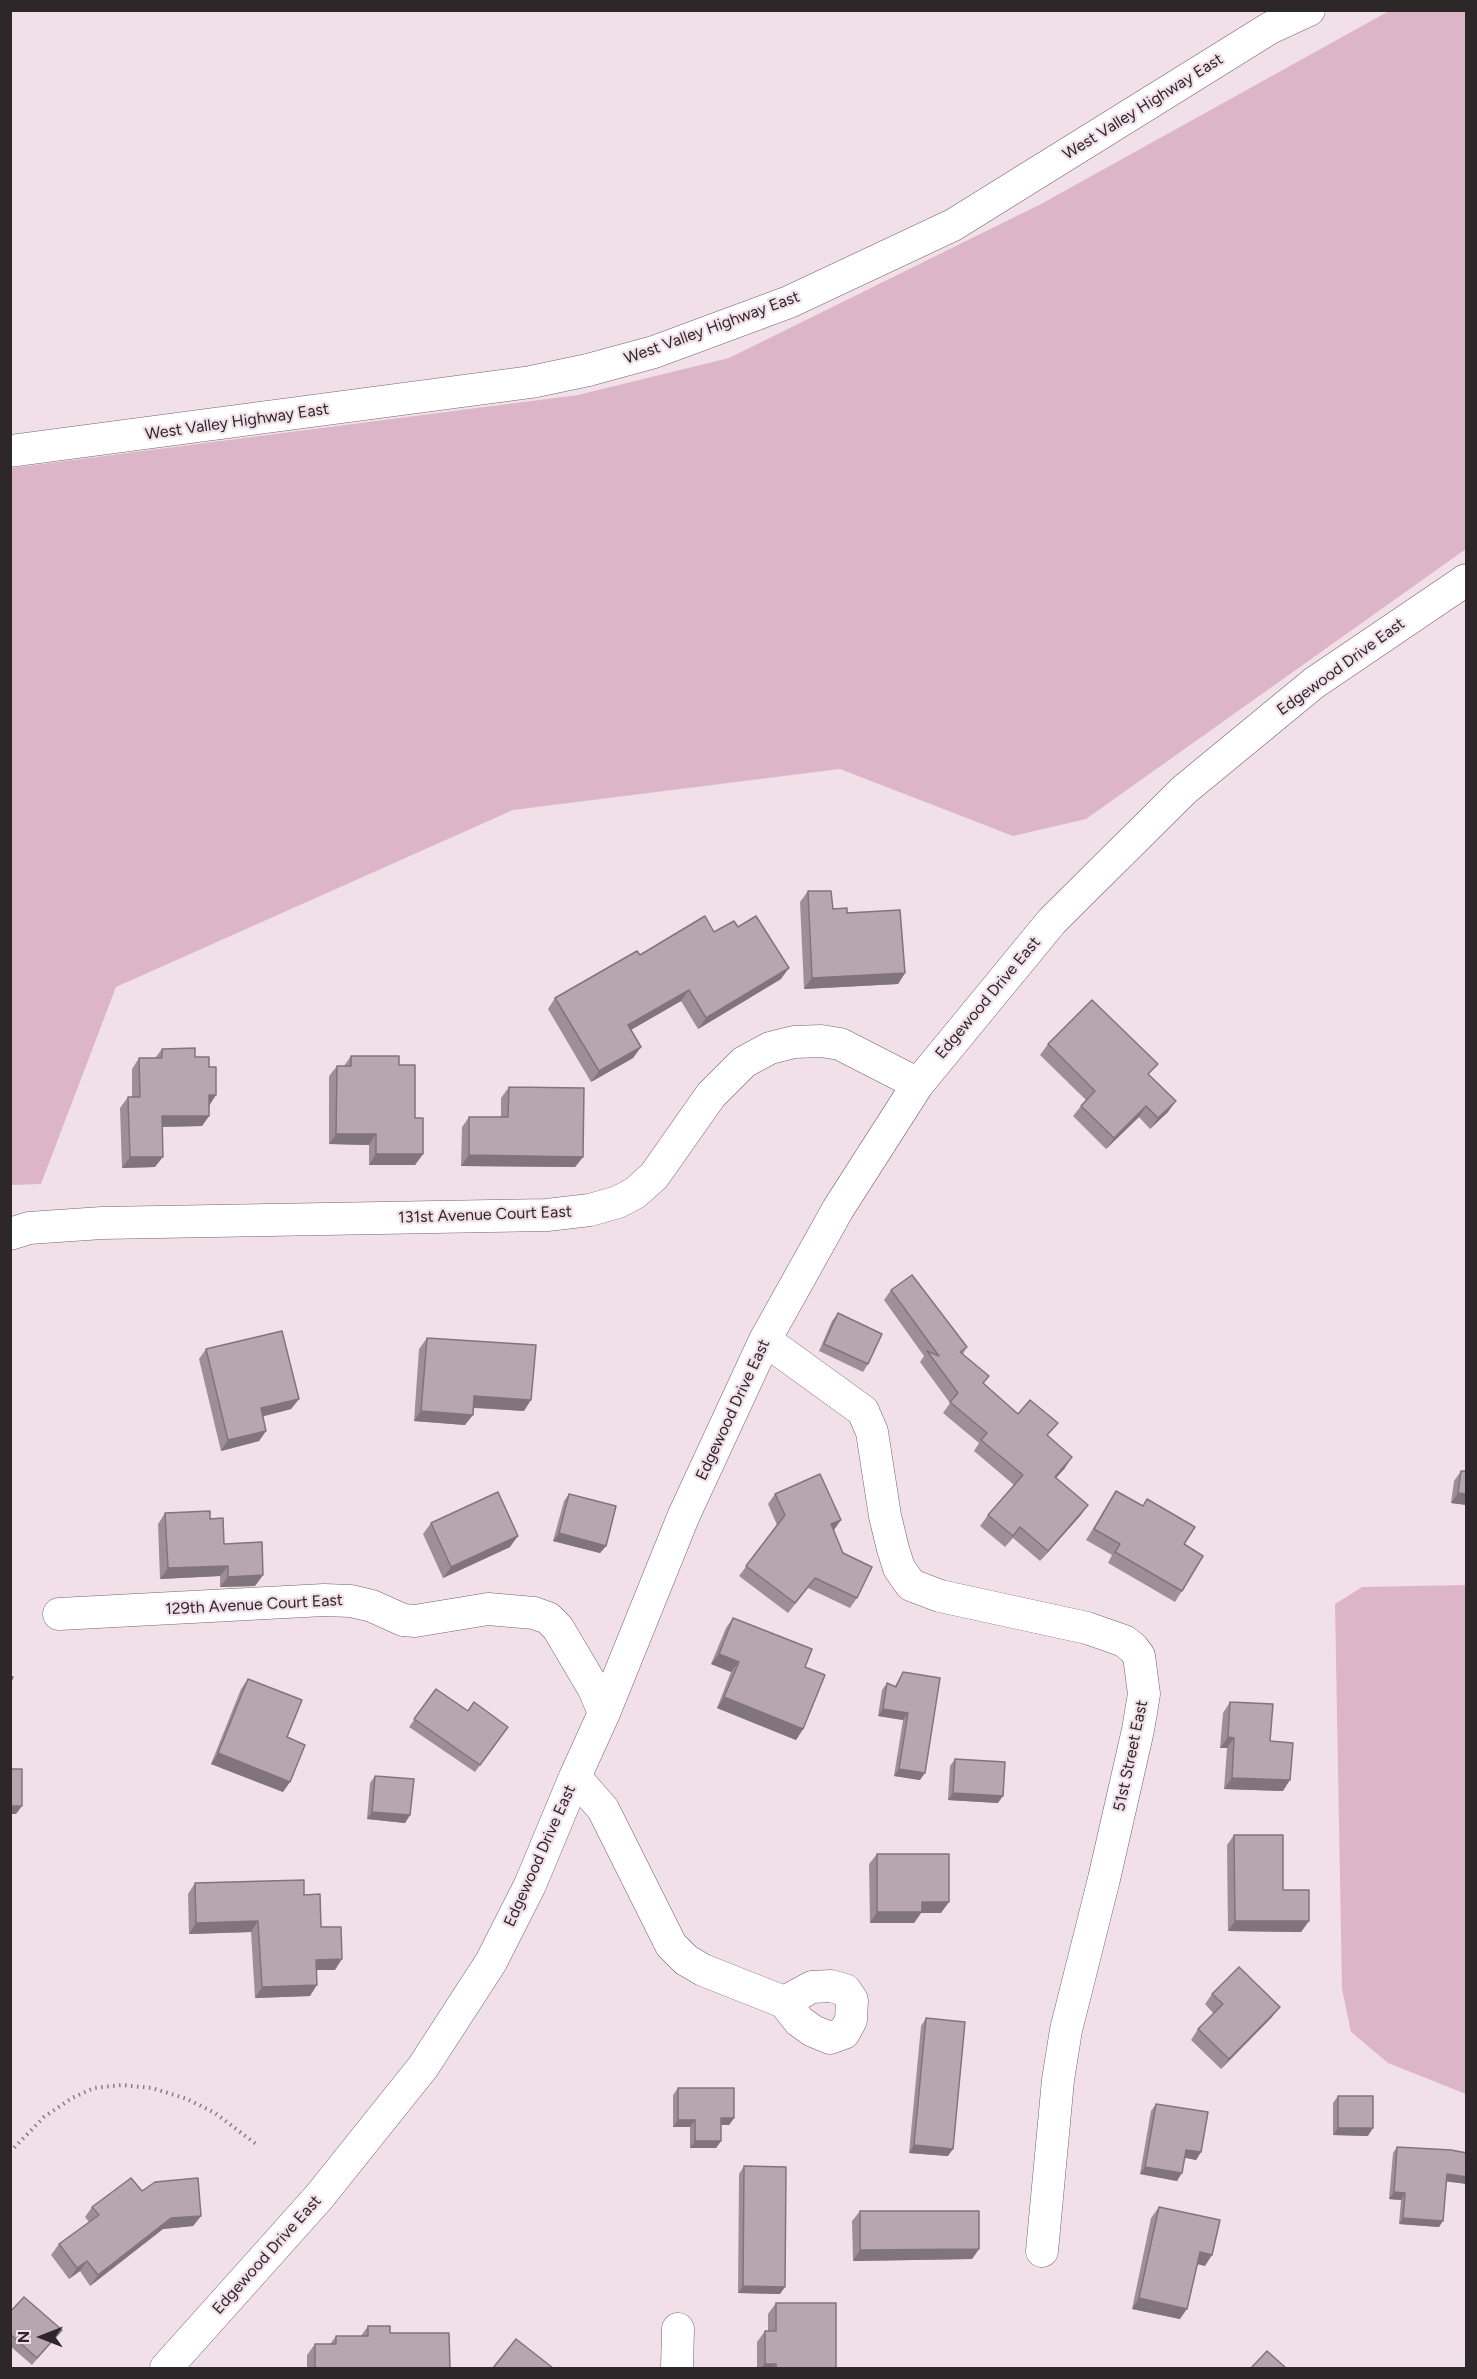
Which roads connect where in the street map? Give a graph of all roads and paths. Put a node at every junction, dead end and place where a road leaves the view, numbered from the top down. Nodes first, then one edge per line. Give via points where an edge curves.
1 (1309, 10) edge
2 (1265, 19) edge
3 (10, 451) edge
4 (1467, 580) edge
5 (918, 1084) junction
6 (10, 1234) edge
7 (765, 1340) junction
8 (59, 1614) dead end
9 (604, 1713) junction
10 (575, 1777) junction
11 (784, 2002) dead end
12 (256, 2144) dead end
13 (10, 2152) edge
14 (1042, 2251) dead end
15 (678, 2329) dead end
16 (166, 2368) edge
17 (677, 2368) edge

1 - 2 street, West Valley Highway East
2 - 3 street, West Valley Highway East via 953,225 789,302 654,352 531,382
4 - 5 street, Edgewood Drive East via 1314,683 1184,790 1052,921
5 - 6 street, 131st Avenue Court East via 840,1044 794,1042 770,1048 744,1062 711,1095 654,1176 635,1193 590,1210 547,1215 102,1223 28,1228
5 - 7 street, Edgewood Drive East via 838,1209
7 - 9 street, Edgewood Drive East via 684,1515
7 - 14 street, 51st Street East via 863,1411 872,1432 893,1549 899,1568 911,1585 940,1596 1087,1628 1124,1641 1139,1656 1144,1694 1138,1730 1066,2030
8 - 9 street, 129th Avenue Court East via 324,1600 351,1601 415,1621 488,1609 534,1613 548,1618 558,1628
9 - 10 street, Edgewood Drive East
10 - 11 street via 603,1809 671,1946 703,1970
10 - 16 street, Edgewood Drive East via 530,1885 491,1962 423,2067 319,2197
12 - 13 path via 214,2113 187,2099 152,2088 122,2085 94,2088 72,2098 44,2116
15 - 17 street

